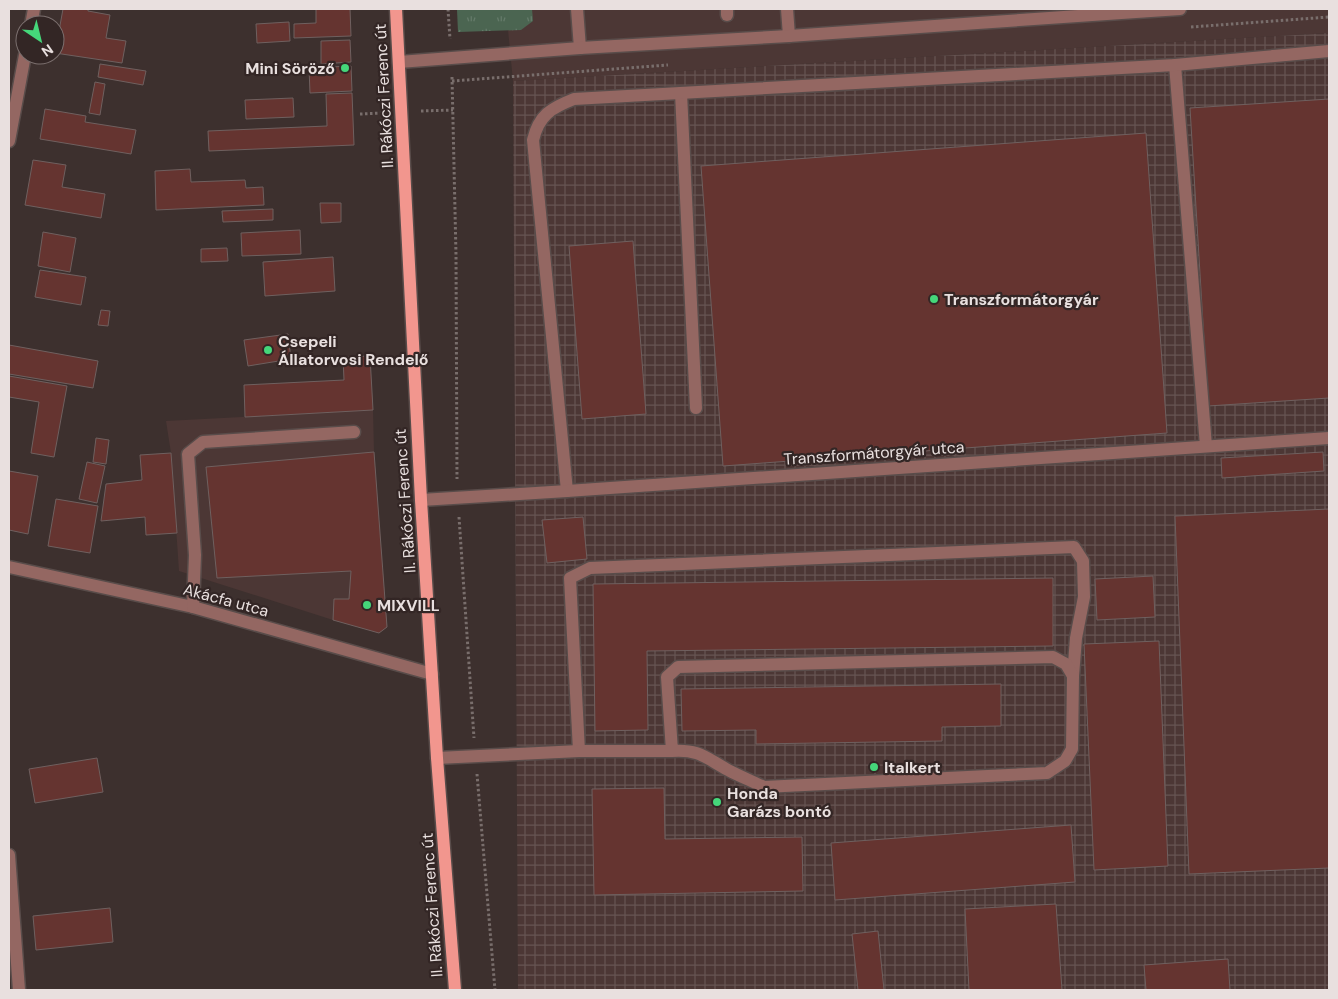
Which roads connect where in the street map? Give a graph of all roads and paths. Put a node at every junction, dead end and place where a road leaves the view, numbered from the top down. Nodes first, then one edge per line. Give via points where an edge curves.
1 (396, 9) edge
2 (448, 9) edge
3 (577, 9) edge
4 (787, 9) edge
5 (1180, 9) edge
6 (1148, 10) edge
7 (789, 36) junction
8 (580, 48) junction
9 (1329, 51) edge
10 (452, 58) junction
11 (399, 62) junction
12 (23, 65) edge
13 (1175, 65) junction
14 (681, 93) junction
15 (9, 141) edge
16 (696, 408) dead end
17 (354, 432) dead end
18 (1329, 438) edge
19 (1206, 446) junction
20 (567, 491) junction
21 (457, 498) junction
22 (421, 500) junction
23 (9, 567) edge
24 (193, 607) junction
25 (432, 674) junction
26 (1073, 676) junction
27 (579, 751) junction
28 (672, 751) junction
29 (476, 755) junction
30 (437, 758) junction
31 (9, 855) edge
32 (19, 990) edge
33 (455, 990) edge
34 (495, 990) edge

1 - 11 main road, II. Rákóczi Ferenc út
2 - 10 path
3 - 8 street
4 - 7 street
5 - 6 street
6 - 7 street
7 - 8 street
8 - 10 street
9 - 13 street
10 - 11 street
10 - 21 path
11 - 22 main road, II. Rákóczi Ferenc út
12 - 15 street
13 - 14 street
13 - 19 street
14 - 16 street
14 - 20 street via 574,99 559,105 537,125 533,140
17 - 24 street via 202,442 188,454 195,555
18 - 19 street, Transzformátorgyár utca
19 - 20 street, Transzformátorgyár utca
20 - 21 street, Transzformátorgyár utca
21 - 22 street, Transzformátorgyár utca
21 - 29 path
22 - 25 main road, II. Rákóczi Ferenc út
23 - 24 street, Akácfa utca
24 - 25 street, Akácfa utca
25 - 30 main road, II. Rákóczi Ferenc út
26 - 27 street via 1084,598 1083,561 1074,547 590,568 570,578
26 - 28 street via 1066,664 1053,657 678,667 667,677
26 - 28 street via 1072,749 1065,761 1047,774 764,787 705,755
27 - 28 street
27 - 29 street
29 - 30 street
29 - 34 path
30 - 33 main road, II. Rákóczi Ferenc út
31 - 32 street

